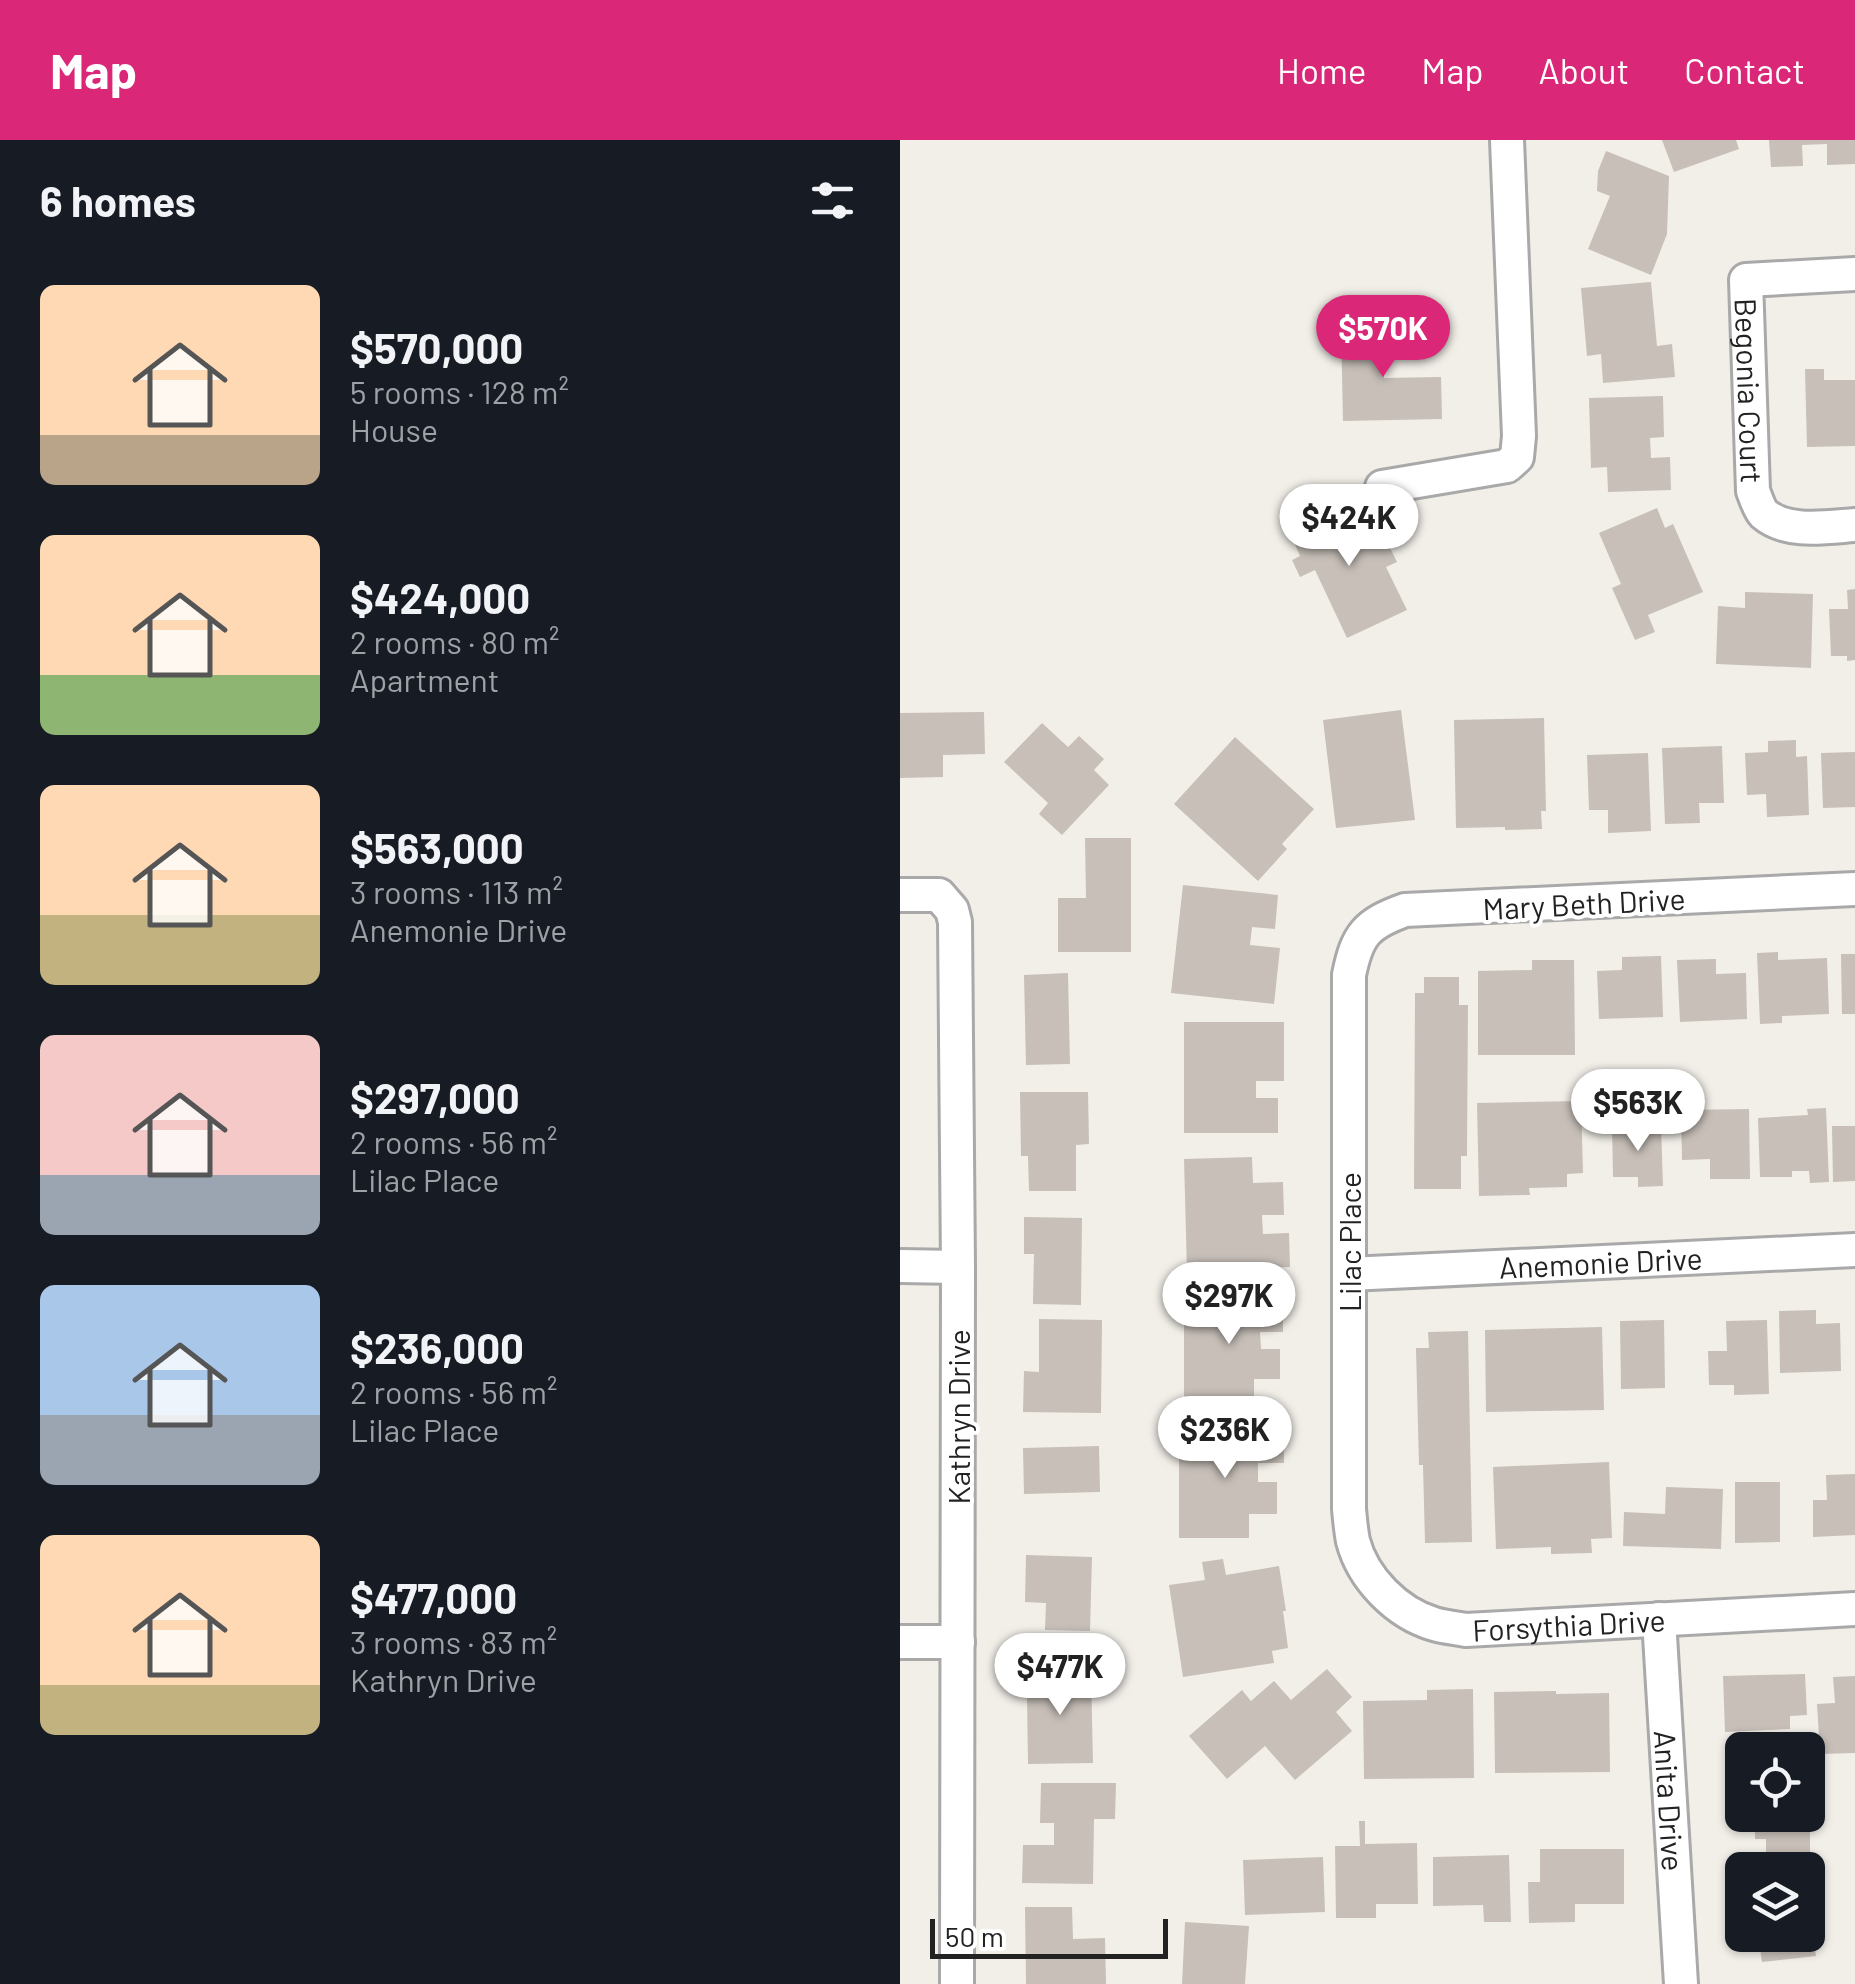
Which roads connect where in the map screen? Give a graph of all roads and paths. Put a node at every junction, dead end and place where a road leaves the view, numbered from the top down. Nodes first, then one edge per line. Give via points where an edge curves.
1 (1507, 140) edge
2 (1855, 274) edge
3 (1382, 487) dead end
4 (1855, 525) edge
5 (1855, 889) edge
6 (900, 895) edge
7 (1349, 975) joint
8 (1855, 1250) edge
9 (900, 1266) edge
10 (958, 1267) junction
11 (1350, 1274) junction
12 (1349, 1509) joint
13 (1855, 1610) edge
14 (1659, 1619) junction
15 (900, 1642) edge
16 (958, 1642) junction
17 (957, 1984) edge
18 (1680, 1984) edge

1 - 3 street via 1517,457 1507,466
2 - 4 street, Begonia Court via 1746,280 1753,491 1762,512 1781,524
5 - 7 street, Mary Beth Drive via 1404,910 1363,934
6 - 10 street, Kathryn Drive via 939,895 955,922
7 - 11 street, Lilac Place
8 - 11 street, Anemonie Drive
9 - 10 street
10 - 16 street, Kathryn Drive
11 - 12 street, Lilac Place
12 - 14 street, Forsythia Drive via 1367,1573 1387,1597 1434,1624 1466,1630
13 - 14 street, Forsythia Drive
14 - 18 street, Anita Drive
15 - 16 street
16 - 17 street, Kathryn Drive

